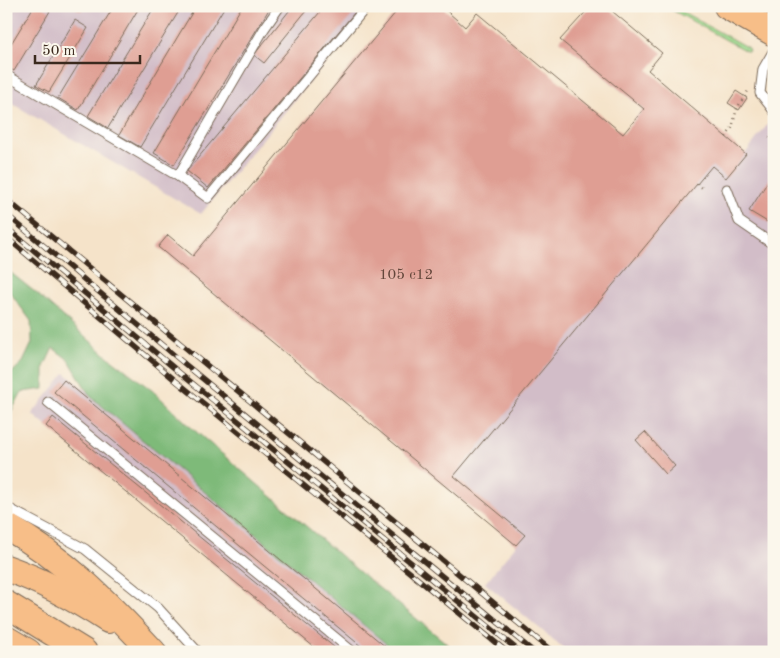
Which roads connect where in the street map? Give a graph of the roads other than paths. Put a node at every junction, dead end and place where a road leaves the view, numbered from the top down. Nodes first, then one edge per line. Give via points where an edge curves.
1 (280, 6) edge
2 (366, 6) edge
3 (727, 6) edge
4 (774, 33) edge
5 (774, 50) edge
6 (6, 75) edge
7 (774, 111) edge
8 (178, 176) junction
9 (727, 189) dead end
10 (774, 245) edge
11 (48, 402) dead end
12 (6, 507) edge
13 (6, 526) edge
14 (6, 568) edge
15 (16, 609) edge
16 (84, 652) edge
17 (152, 652) edge
18 (198, 652) edge
19 (352, 652) edge

1 - 8 lane
2 - 8 lane via 208,198
3 - 4 main road
5 - 7 lane via 763,69 760,93
6 - 8 lane
9 - 10 lane via 739,221
11 - 19 lane
12 - 18 lane via 85,549 158,608
13 - 17 main road via 74,572
14 - 17 main road via 71,597
15 - 16 main road

